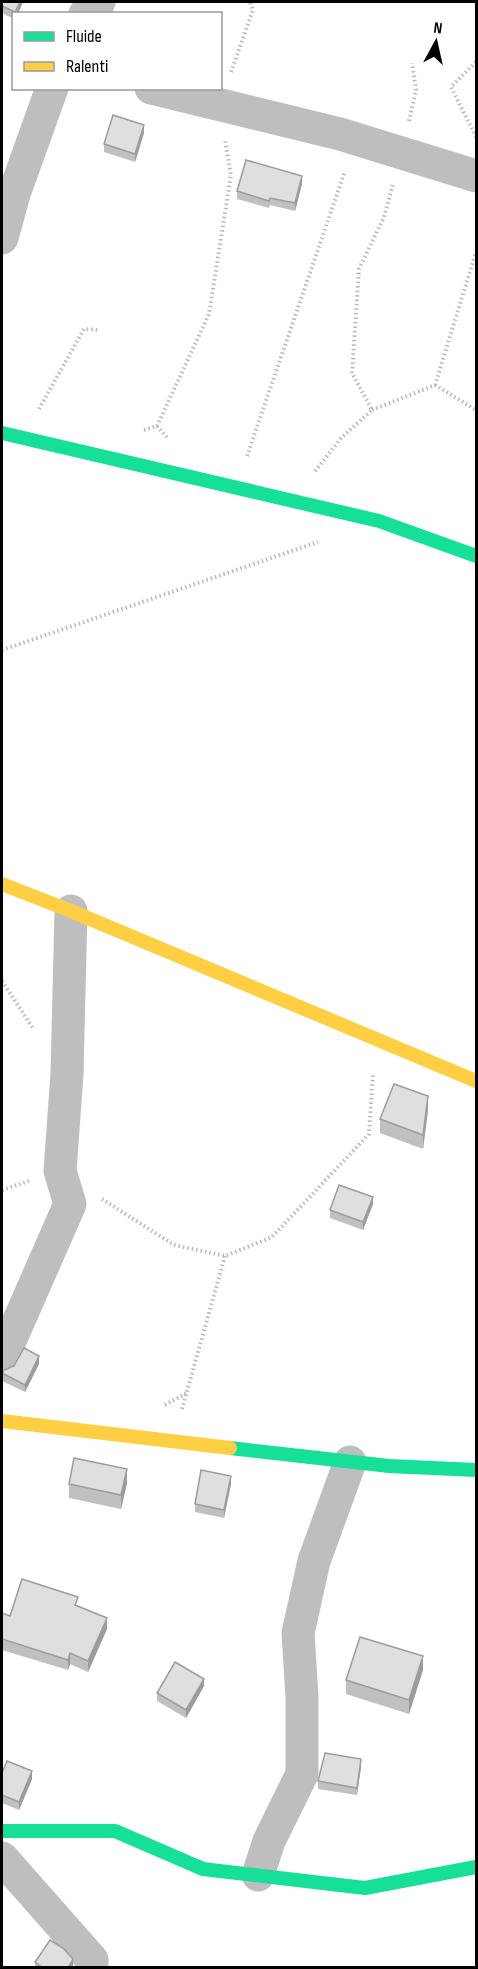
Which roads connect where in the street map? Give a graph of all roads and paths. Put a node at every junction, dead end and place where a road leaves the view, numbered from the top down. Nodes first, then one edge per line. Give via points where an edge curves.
1 (250, 2) edge
2 (477, 62) edge
3 (412, 63) dead end
4 (51, 90) edge
5 (159, 90) edge
6 (219, 106) junction
7 (477, 137) edge
8 (356, 139) junction
9 (401, 153) junction
10 (477, 176) edge
11 (2, 238) edge
12 (477, 252) edge
13 (99, 330) dead end
14 (435, 385) junction
15 (372, 410) junction
16 (477, 410) edge
17 (136, 432) dead end
18 (2, 433) edge
19 (22, 438) junction
20 (236, 488) junction
21 (278, 498) junction
22 (323, 540) dead end
23 (477, 556) edge
24 (2, 650) edge
25 (2, 884) edge
26 (71, 911) junction
27 (375, 1040) junction
28 (477, 1081) edge
29 (60, 1171) junction
30 (2, 1190) edge
31 (225, 1256) junction
32 (2, 1359) edge
33 (2, 1421) edge
34 (173, 1441) junction
35 (350, 1462) junction
36 (477, 1470) edge
37 (2, 1831) edge
38 (2, 1858) edge
39 (477, 1867) edge
40 (258, 1875) junction
41 (92, 1968) edge

1 - 6 path via 253,10
2 - 7 path via 451,87
3 - 9 path via 416,90
4 - 11 street
5 - 6 street
6 - 8 street
6 - 17 path via 231,175 209,314 157,426
8 - 9 street
8 - 20 path
9 - 10 street
9 - 15 path via 384,217 359,269 352,373
12 - 14 path
13 - 19 path via 84,329
14 - 15 path
14 - 16 path
15 - 21 path via 342,437 312,476
18 - 19 main road
19 - 20 main road
20 - 21 main road
21 - 23 main road via 379,521
22 - 24 path
25 - 26 main road
26 - 27 main road
26 - 29 street
27 - 28 main road
27 - 31 path via 369,1134 272,1237
29 - 30 path
29 - 31 path via 174,1245
29 - 32 street via 70,1204
31 - 34 path
33 - 34 main road
34 - 35 main road
35 - 36 main road
35 - 40 street via 314,1561 298,1633 302,1774 269,1841
37 - 40 main road via 115,1831 203,1869
38 - 41 street via 92,1960
39 - 40 main road via 365,1888

